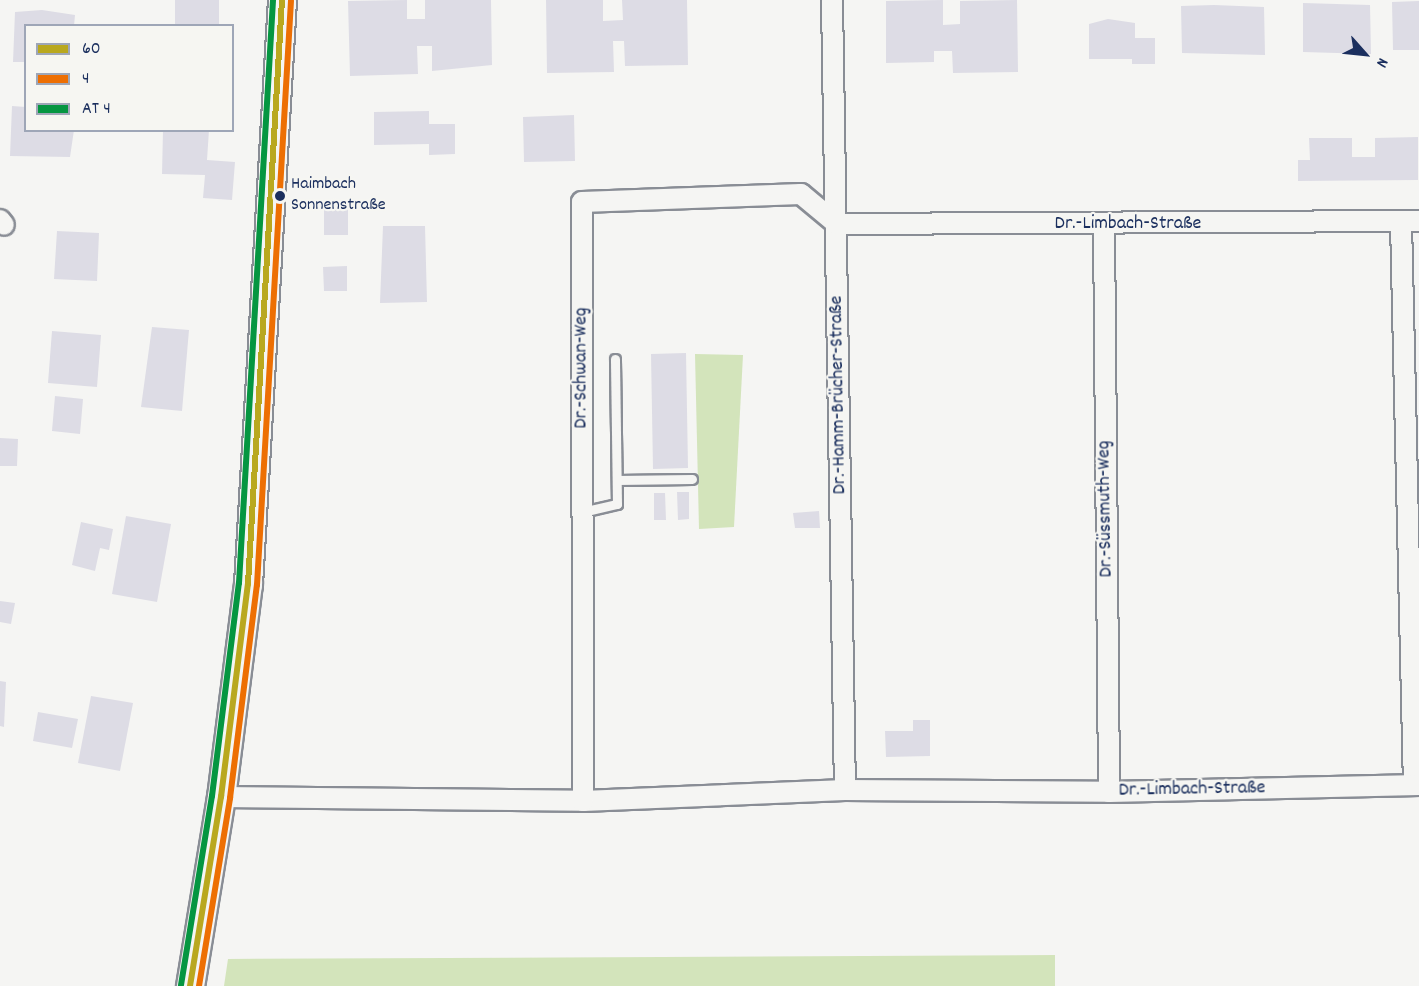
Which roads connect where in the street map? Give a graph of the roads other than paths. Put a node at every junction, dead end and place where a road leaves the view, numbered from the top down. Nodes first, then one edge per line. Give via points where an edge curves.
1 (282, 0) edge
2 (832, 0) edge
3 (1410, 222) edge
4 (837, 224) junction
5 (1104, 225) junction
6 (615, 359) dead end
7 (693, 479) dead end
8 (617, 480) junction
9 (582, 513) junction
10 (1417, 785) edge
11 (845, 790) junction
12 (1109, 792) junction
13 (221, 797) junction
14 (583, 801) junction
15 (190, 986) edge

1 - 13 main road via 248,584
2 - 4 street, Dr.-Hamm-Brücher-Straße
3 - 5 street, Dr.-Limbach-Straße
3 - 10 street
4 - 5 street, Dr.-Limbach-Straße
4 - 9 street, Dr.-Schwan-Weg via 801,194 582,202
4 - 11 street, Dr.-Hamm-Brücher-Straße
5 - 12 street, Dr.-Süssmuth-Weg
6 - 8 lane
7 - 8 lane
8 - 9 lane via 617,504
9 - 14 street, Dr.-Schwan-Weg
10 - 12 street, Dr.-Limbach-Straße
11 - 12 street, Dr.-Limbach-Straße
11 - 14 street, Dr.-Limbach-Straße
13 - 14 street, Dr.-Limbach-Straße
13 - 15 main road

